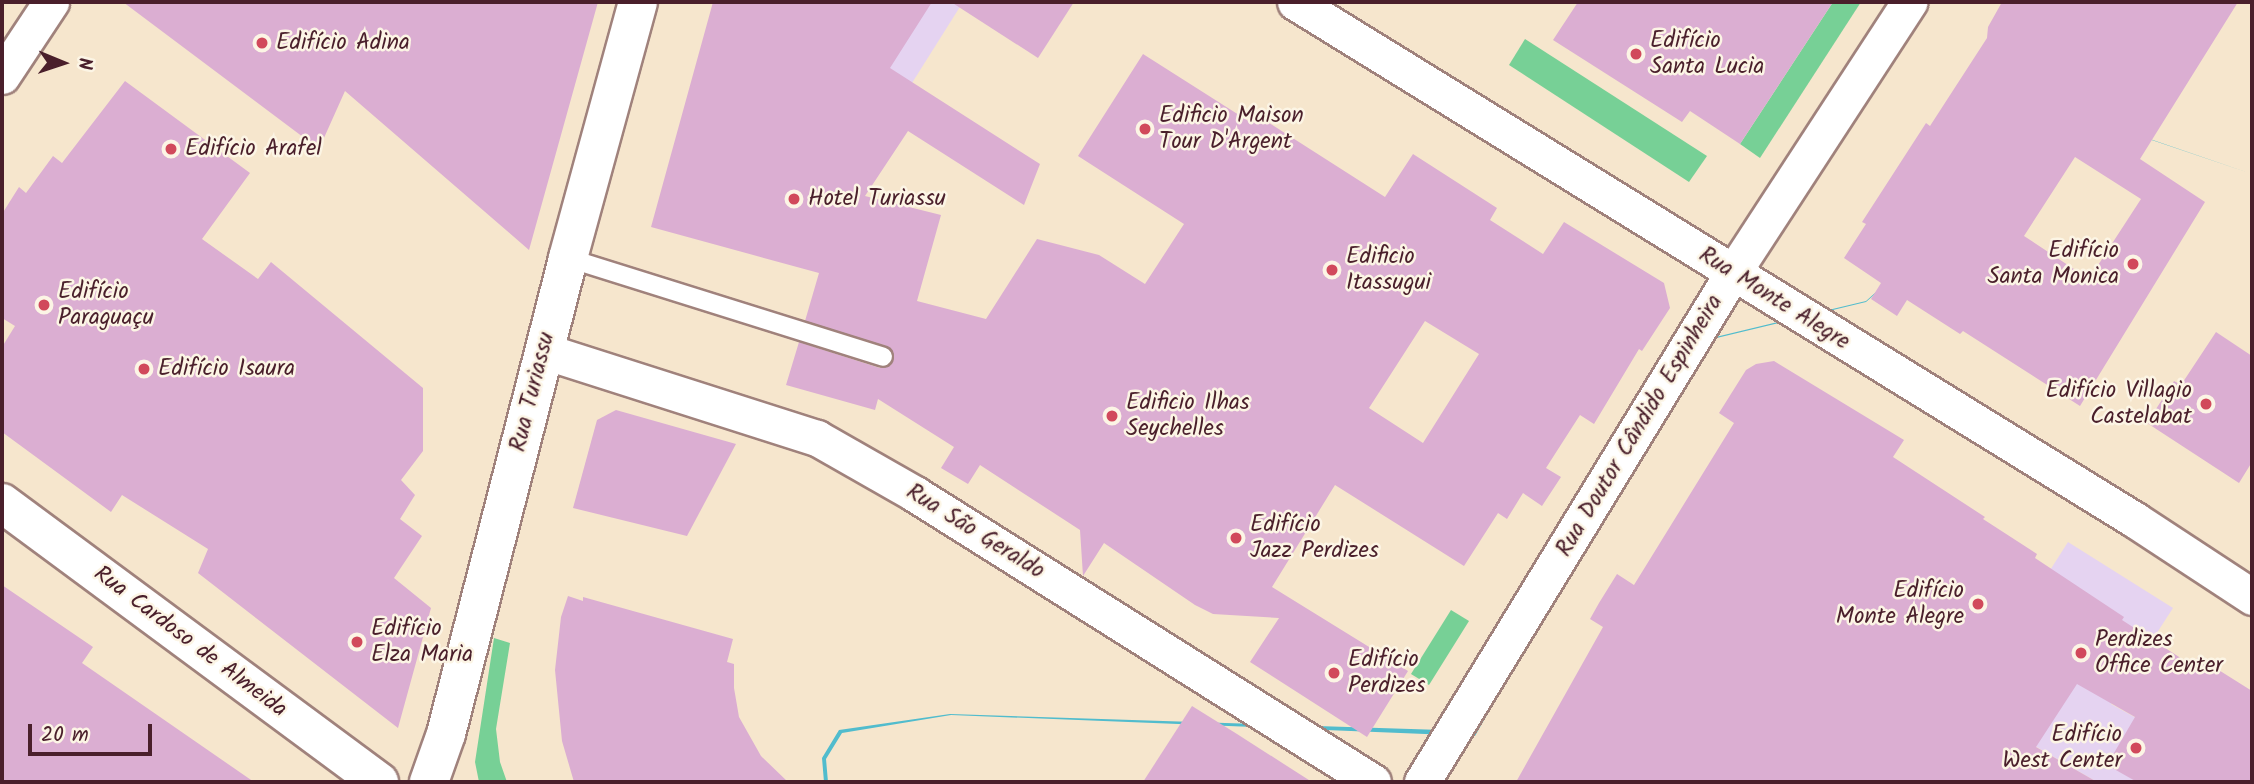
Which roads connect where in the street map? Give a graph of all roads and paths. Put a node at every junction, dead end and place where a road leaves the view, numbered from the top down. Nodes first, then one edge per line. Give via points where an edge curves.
1 (51, 2) edge
2 (638, 2) edge
3 (1295, 2) edge
4 (1909, 2) edge
5 (2, 76) edge
6 (568, 258) junction
7 (1732, 274) junction
8 (544, 351) junction
9 (883, 357) dead end
10 (2, 503) edge
11 (2252, 597) edge
12 (379, 782) edge
13 (429, 782) edge
14 (1373, 782) edge
15 (1422, 782) edge

1 - 5 street
2 - 6 street, Rua Turiassu
3 - 7 street, Rua Monte Alegre
4 - 7 street, Rua Doutor Cândido Espinheira
6 - 8 street, Rua Turiassu
6 - 9 lane
7 - 11 street, Rua Monte Alegre
7 - 15 street, Rua Doutor Cândido Espinheira
8 - 13 street, Rua Turiassu via 446,734
8 - 14 street, Rua São Geraldo via 817,438
10 - 12 street, Rua Cardoso de Almeida

